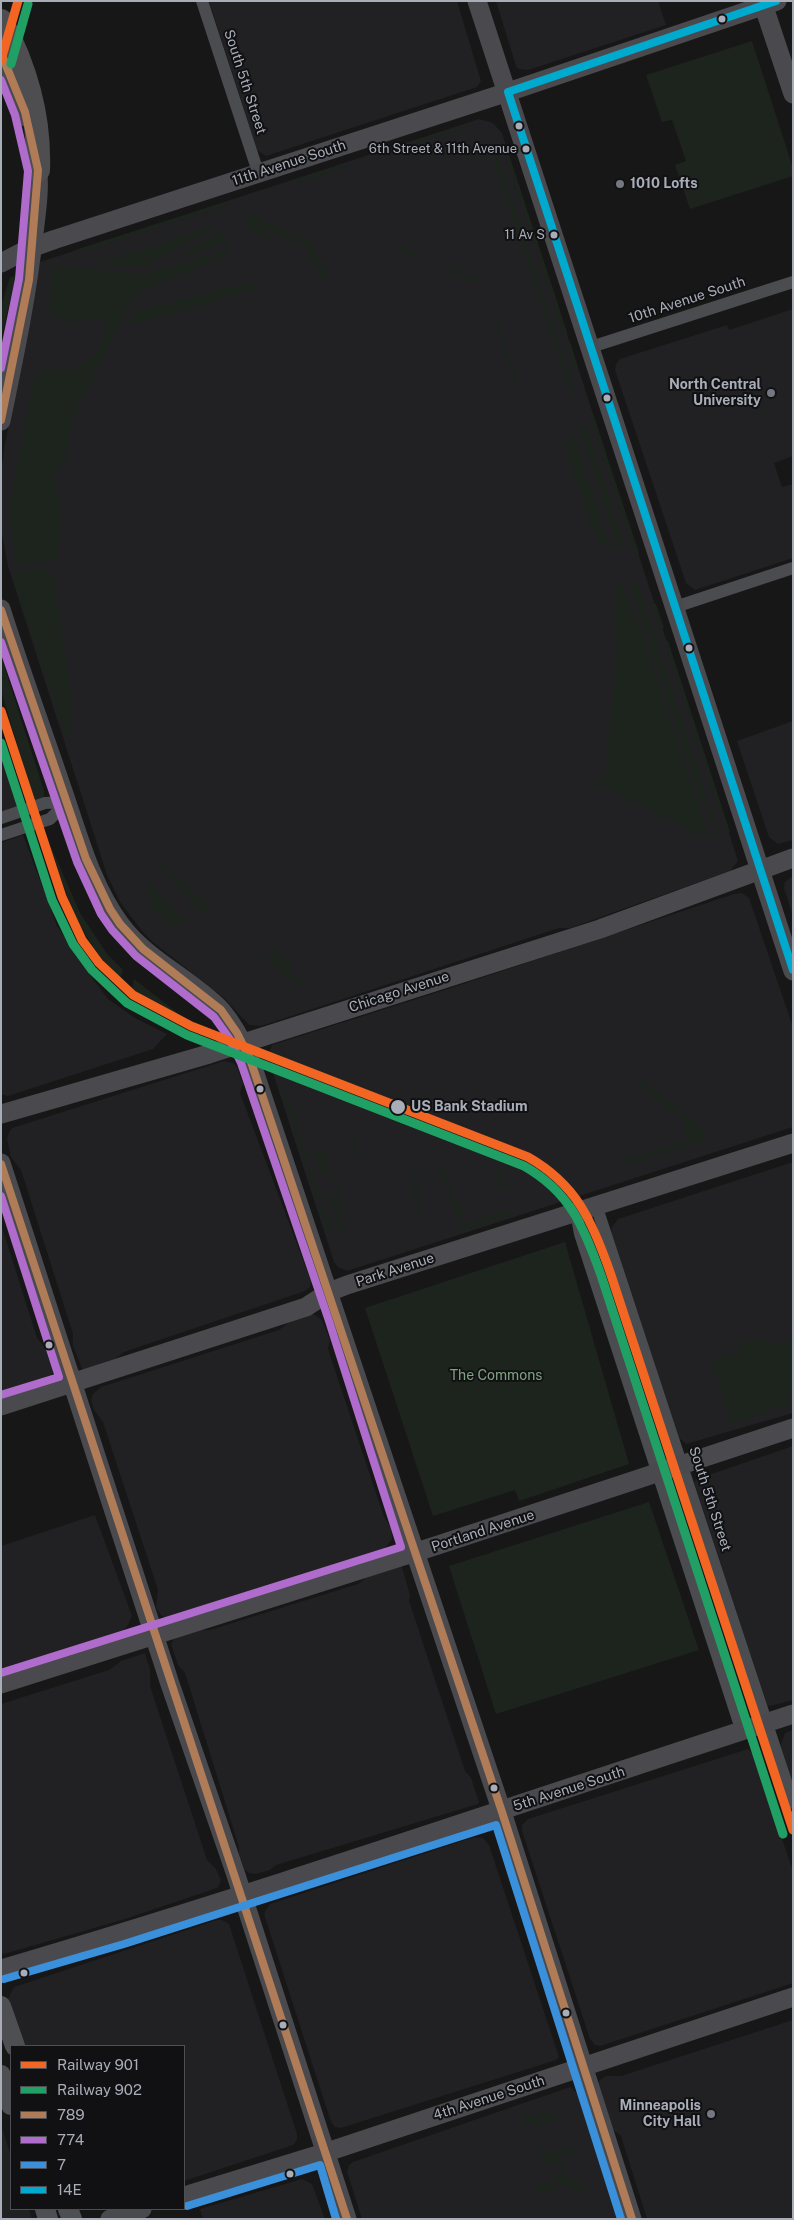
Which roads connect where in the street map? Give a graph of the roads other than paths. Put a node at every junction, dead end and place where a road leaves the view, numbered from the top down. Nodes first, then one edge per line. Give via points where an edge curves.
1 (202, 1) edge
2 (477, 1) edge
3 (768, 3) edge
4 (1, 21) edge
5 (1, 52) edge
6 (508, 92) junction
7 (793, 94) edge
8 (38, 170) junction
9 (258, 172) junction
10 (28, 249) junction
11 (1, 250) edge
12 (1, 263) edge
13 (793, 282) edge
14 (591, 347) junction
15 (1, 421) edge
16 (793, 568) edge
17 (675, 607) junction
18 (1, 609) edge
19 (67, 802) junction
20 (1, 818) edge
21 (1, 835) edge
22 (793, 858) edge
23 (759, 869) junction
24 (793, 971) edge
25 (242, 1042) junction
26 (1, 1114) edge
27 (793, 1143) edge
28 (1, 1163) edge
29 (596, 1205) junction
30 (576, 1212) junction
31 (329, 1292) junction
32 (72, 1384) junction
33 (1, 1406) edge
34 (793, 1428) edge
35 (683, 1464) junction
36 (656, 1474) junction
37 (414, 1553) junction
38 (155, 1637) junction
39 (1, 1684) edge
40 (793, 1714) edge
41 (767, 1723) junction
42 (742, 1732) junction
43 (793, 1803) edge
44 (502, 1812) junction
45 (242, 1893) junction
46 (1, 1969) edge
47 (793, 1998) edge
48 (1, 2006) edge
49 (15, 2045) edge
50 (584, 2067) junction
51 (1, 2075) edge
52 (10, 2103) edge
53 (327, 2152) junction
54 (185, 2196) edge
55 (139, 2210) edge
56 (110, 2219) edge
57 (348, 2219) edge
58 (632, 2219) edge

1 - 9 street, South 5th Street
2 - 6 main road
3 - 6 main road, 11th Avenue South
3 - 7 main road
4 - 8 highway via 26,77 39,141
5 - 8 main road via 24,112
6 - 9 main road, 11th Avenue South
6 - 14 main road
8 - 15 main road via 29,280
9 - 10 main road, 11th Avenue South, bridge
10 - 11 main road, 11th Avenue South
10 - 12 main road, 11th Avenue South
13 - 14 street, 10th Avenue South
14 - 17 main road
16 - 17 street
17 - 23 main road
18 - 19 main road
19 - 20 street via 45,803
19 - 21 street via 50,820
19 - 25 main road via 95,877 120,924 152,957 219,1009
22 - 23 main road, Chicago Avenue
23 - 24 main road
23 - 25 main road, Chicago Avenue via 600,929
25 - 26 main road, Chicago Avenue
25 - 31 main road
27 - 29 main road, Park Avenue
28 - 32 main road
29 - 30 main road, Park Avenue
29 - 35 street, South 5th Street
30 - 31 main road, Park Avenue
30 - 36 street via 580,1234
31 - 32 main road, Park Avenue via 306,1306
31 - 37 main road
32 - 33 main road, Park Avenue
32 - 38 main road
34 - 35 main road, Portland Avenue
35 - 36 main road, Portland Avenue
35 - 41 street, South 5th Street
36 - 37 main road, Portland Avenue
36 - 42 street
37 - 38 main road, Portland Avenue
37 - 44 main road
38 - 39 main road, Portland Avenue
38 - 45 main road
40 - 41 main road, 5th Avenue South
41 - 42 main road, 5th Avenue South
41 - 43 street, South 5th Street
42 - 44 main road, 5th Avenue South
44 - 45 main road, 5th Avenue South
44 - 50 main road
45 - 46 main road, 5th Avenue South via 121,1934
45 - 53 main road
47 - 50 main road, 4th Avenue South
48 - 49 main road
50 - 53 main road, 4th Avenue South
50 - 58 main road
51 - 52 main road
53 - 54 main road, 4th Avenue South
53 - 57 main road
55 - 56 main road

